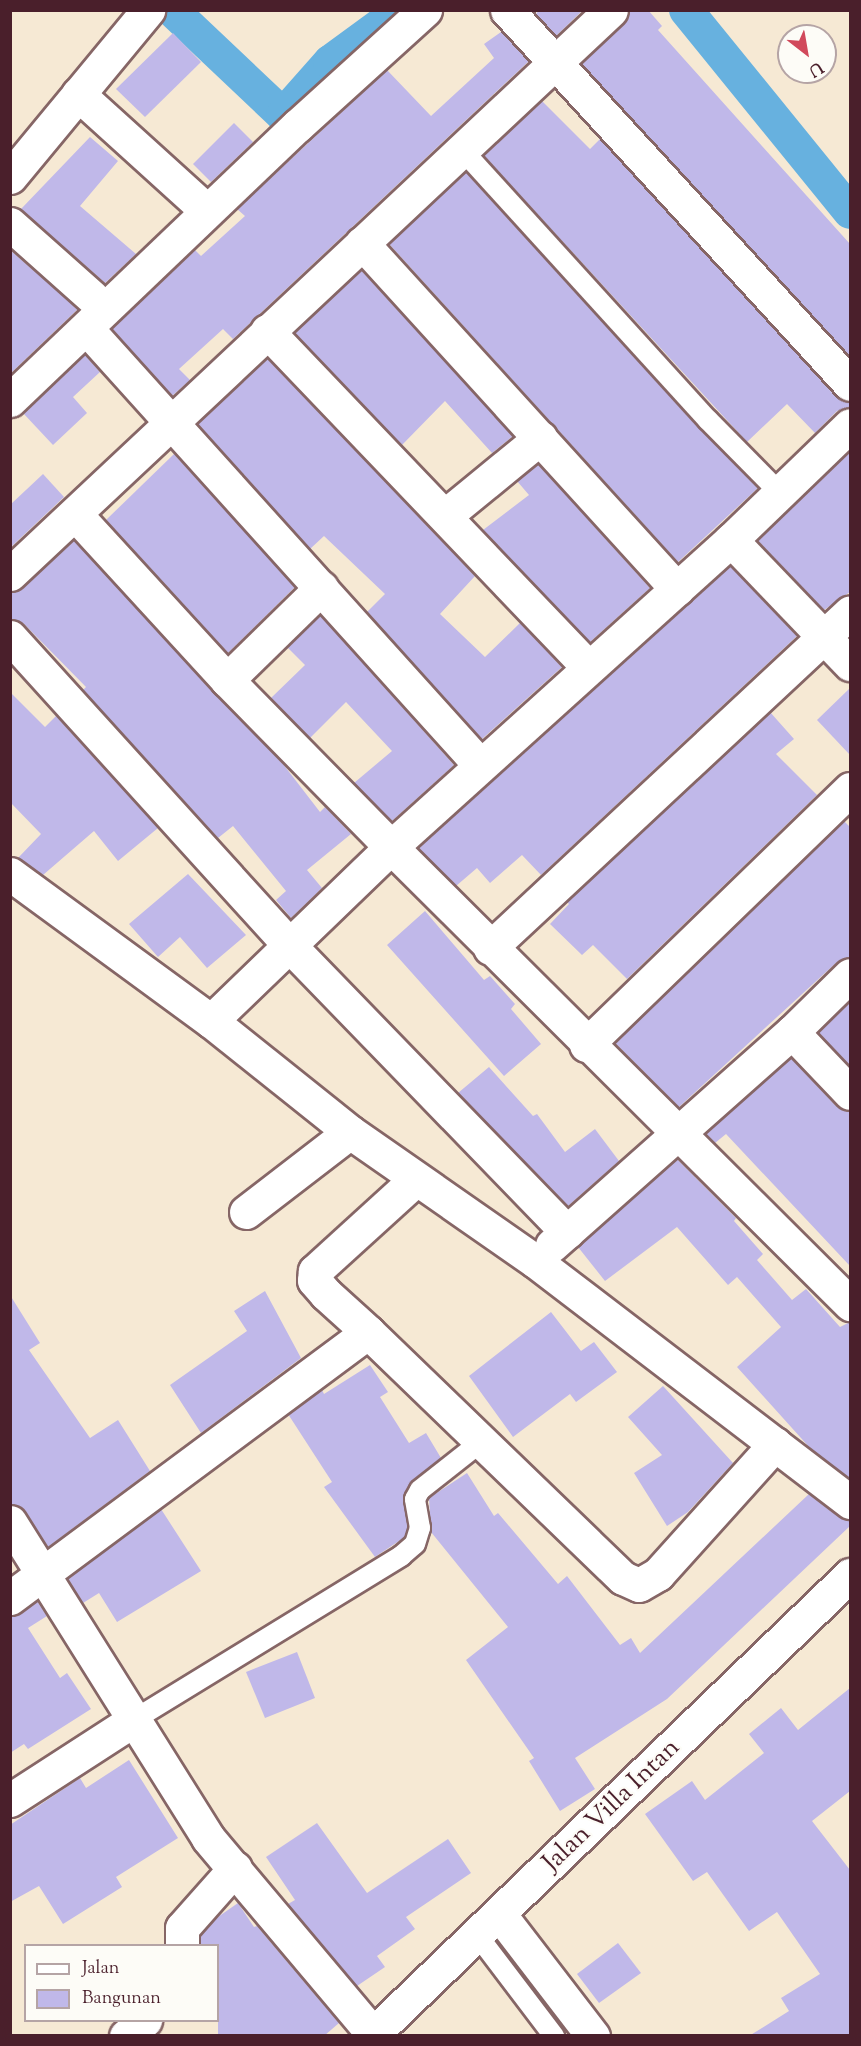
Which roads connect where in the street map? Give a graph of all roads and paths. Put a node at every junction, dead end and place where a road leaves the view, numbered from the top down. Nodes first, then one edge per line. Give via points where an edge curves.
1 (148, 10) edge
2 (425, 10) edge
3 (507, 10) edge
4 (611, 10) edge
5 (554, 61) junction
6 (78, 94) junction
7 (464, 152) junction
8 (10, 177) edge
9 (195, 201) dead end
10 (10, 224) edge
11 (362, 243) junction
12 (92, 297) dead end
13 (87, 329) junction
14 (267, 331) junction
15 (850, 384) edge
16 (10, 400) edge
17 (170, 424) junction
18 (850, 425) edge
19 (540, 438) junction
20 (779, 492) junction
21 (75, 514) junction
22 (446, 515) junction
23 (731, 540) junction
24 (10, 574) edge
25 (321, 588) junction
26 (677, 590) junction
27 (850, 612) edge
28 (825, 637) junction
29 (10, 638) edge
30 (850, 664) edge
31 (588, 667) junction
32 (227, 680) junction
33 (480, 765) junction
34 (850, 789) edge
35 (391, 847) junction
36 (10, 874) edge
37 (288, 944) junction
38 (490, 948) junction
39 (850, 975) edge
40 (211, 1021) junction
41 (792, 1032) junction
42 (586, 1045) junction
43 (850, 1093) edge
44 (679, 1131) junction
45 (350, 1132) junction
46 (415, 1180) junction
47 (246, 1212) dead end
48 (567, 1232) junction
49 (535, 1261) junction
50 (850, 1304) edge
51 (369, 1332) junction
52 (482, 1441) junction
53 (775, 1444) junction
54 (850, 1502) edge
55 (10, 1522) edge
56 (850, 1575) edge
57 (45, 1576) junction
58 (10, 1598) edge
59 (132, 1721) junction
60 (10, 1800) edge
61 (236, 1868) junction
62 (489, 1925) junction
63 (182, 1944) edge
64 (143, 2022) edge
65 (372, 2035) edge
66 (126, 2036) edge
67 (554, 2036) edge
68 (593, 2036) edge

1 - 6 street
2 - 13 street via 297,126
3 - 5 street
4 - 5 street
5 - 7 street
5 - 15 street
6 - 8 street
6 - 9 street
7 - 11 street
7 - 20 lane via 708,420
10 - 12 street
11 - 14 street
11 - 19 street
13 - 16 street
13 - 17 street
14 - 17 street
14 - 22 street
17 - 21 street
17 - 25 street
18 - 20 street
19 - 22 street
19 - 26 street
20 - 23 street
21 - 24 street
21 - 32 street
22 - 31 street
23 - 26 street
23 - 28 street
25 - 32 street
25 - 33 street
26 - 31 street
27 - 28 street
28 - 30 street
28 - 38 street
29 - 37 street
31 - 33 street
32 - 35 street
33 - 35 street
34 - 42 street
35 - 37 street
35 - 38 street
36 - 40 street
37 - 40 street
37 - 48 street
38 - 42 street
39 - 41 street
40 - 45 street
41 - 43 street
41 - 44 street
42 - 44 street
44 - 48 street
44 - 50 street
45 - 46 street
45 - 47 street
46 - 49 street
46 - 51 street via 315,1271 314,1280 326,1294
48 - 49 street
49 - 53 street
51 - 52 street
51 - 57 street
52 - 53 street via 623,1578 639,1585 658,1574
52 - 59 lane via 420,1490 415,1499 420,1528 415,1544 401,1556
53 - 54 street
55 - 57 street
56 - 62 street, Jalan Villa Intan
57 - 58 street
57 - 59 street
59 - 60 street
59 - 61 street via 208,1838
61 - 63 street via 192,1914 183,1928
61 - 65 street
62 - 65 street, Jalan Villa Intan
62 - 67 lane
62 - 68 street
64 - 66 street

